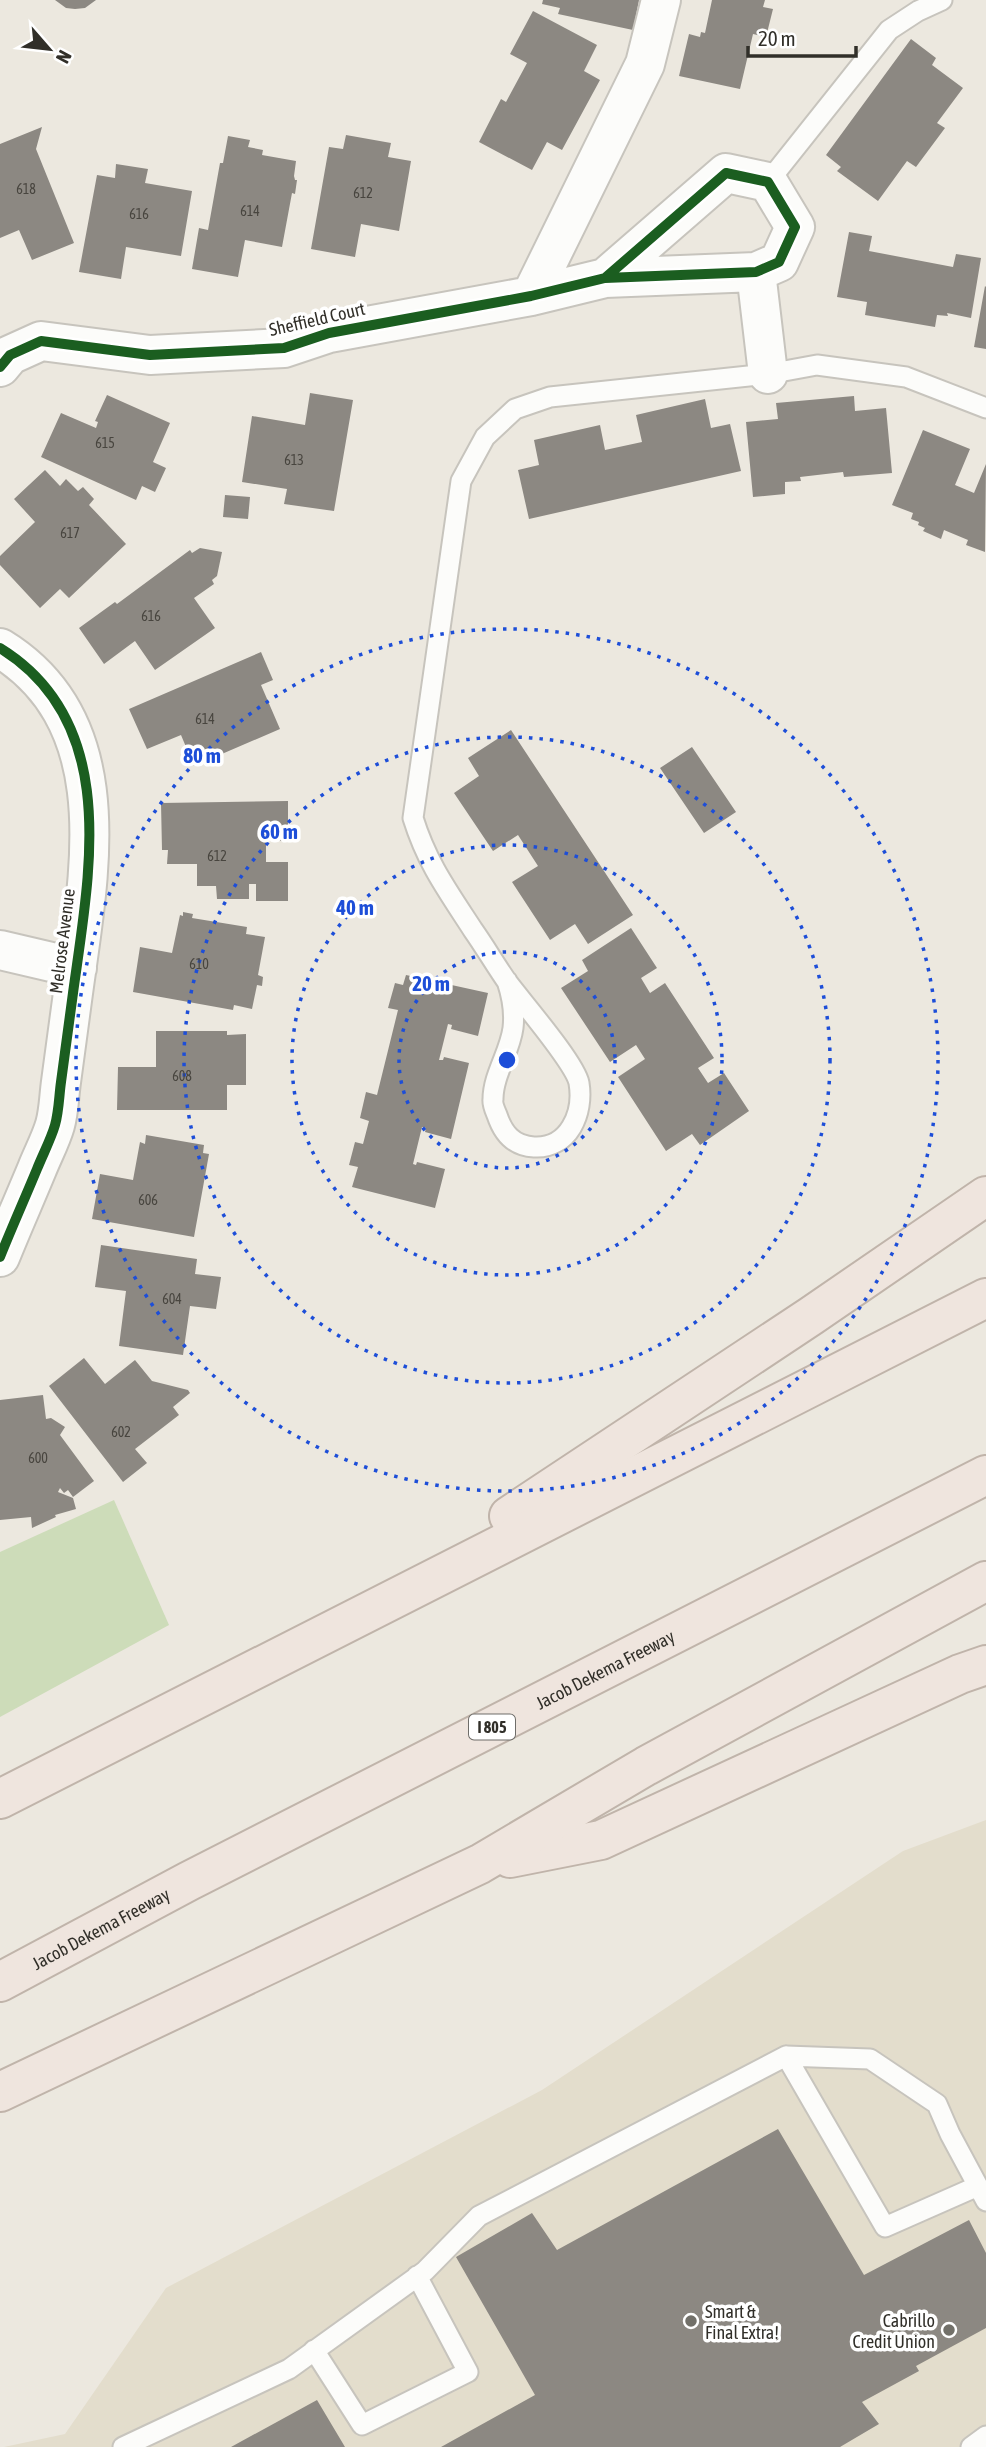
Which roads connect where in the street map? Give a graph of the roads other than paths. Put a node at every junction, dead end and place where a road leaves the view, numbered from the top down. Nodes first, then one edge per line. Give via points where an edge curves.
1 (661, 0) edge
2 (943, 0) edge
3 (768, 182) junction
4 (756, 272) junction
5 (605, 278) junction
6 (531, 296) junction
7 (0, 367) edge
8 (768, 374) junction
9 (986, 408) edge
10 (0, 648) edge
11 (0, 950) edge
12 (77, 968) junction
13 (507, 981) junction
14 (986, 1196) edge
15 (0, 1257) edge
16 (986, 1298) edge
17 (986, 1475) edge
18 (986, 1581) edge
19 (358, 1615) junction
20 (986, 1665) edge
21 (0, 1799) edge
22 (480, 1864) junction
23 (0, 1982) edge
24 (786, 2056) junction
25 (0, 2092) edge
26 (982, 2194) edge
27 (417, 2276) junction
28 (314, 2350) junction
29 (986, 2436) edge
30 (123, 2447) edge
31 (971, 2447) edge

1 - 6 street via 645,64
2 - 3 lane via 889,30
3 - 4 street via 795,227 779,262
3 - 5 street, Sheffield Court via 726,173
4 - 5 street, Sheffield Court
4 - 8 street
5 - 6 street, Sheffield Court
6 - 7 street, Sheffield Court via 329,332 284,348 150,355 41,341 10,355
8 - 9 lane via 817,365 906,377
8 - 13 lane via 550,397 515,410 485,437 461,481 413,818 436,873
10 - 12 street, Melrose Avenue via 45,687 76,740 84,766 86,908
11 - 12 street
12 - 15 street, Melrose Avenue via 55,1125
13 - 13 lane via 513,998 513,1029 492,1101 510,1138 544,1147 569,1133 576,1120 579,1081
14 - 19 highway via 811,1317
16 - 19 highway
17 - 23 highway, Jacob Dekema Freeway / I 805
18 - 22 highway via 646,1766
19 - 21 highway
20 - 22 highway via 601,1840
22 - 25 highway
24 - 26 lane via 870,2059 937,2104
24 - 26 lane via 885,2227
24 - 27 lane via 479,2216
27 - 28 lane
27 - 28 lane via 468,2372 362,2425
28 - 30 lane via 289,2369
29 - 31 lane

